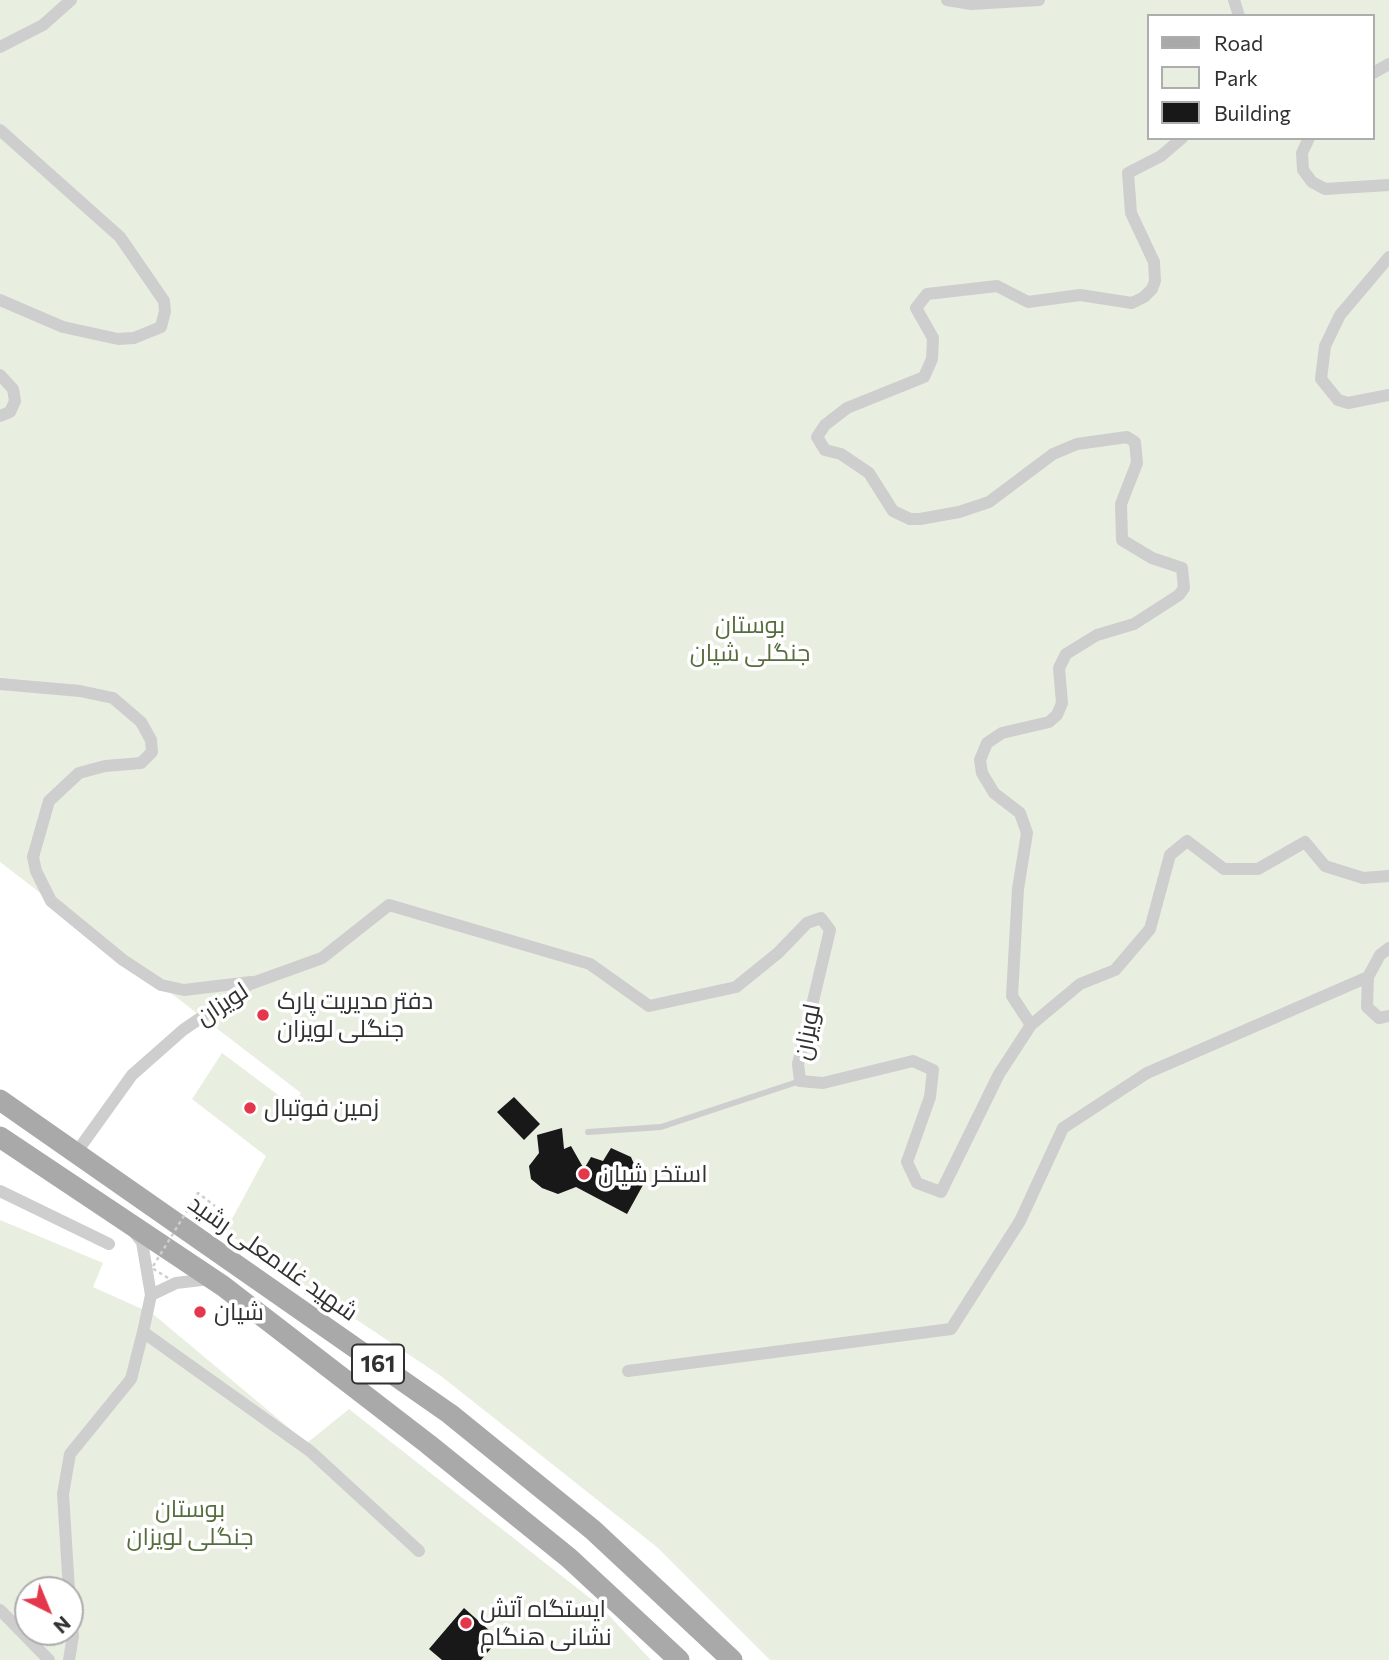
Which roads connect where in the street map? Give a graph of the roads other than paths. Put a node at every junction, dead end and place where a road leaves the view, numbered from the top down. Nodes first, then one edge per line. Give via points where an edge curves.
1 (71, 0) edge
2 (947, 0) edge
3 (1039, 0) edge
4 (0, 47) edge
5 (0, 130) edge
6 (1180, 140) edge
7 (1308, 140) edge
8 (1389, 185) edge
9 (1389, 257) edge
10 (0, 300) edge
11 (0, 375) edge
12 (1389, 396) edge
13 (0, 416) edge
14 (0, 684) edge
15 (1389, 876) edge
16 (1389, 948) edge
17 (1368, 977) junction
18 (258, 981) junction
19 (1389, 1016) edge
20 (1031, 1025) junction
21 (800, 1080) junction
22 (0, 1100) edge
23 (588, 1132) dead end
24 (0, 1137) edge
25 (76, 1153) junction
26 (0, 1191) edge
27 (120, 1215) junction
28 (109, 1244) dead end
29 (212, 1279) junction
30 (151, 1295) junction
31 (143, 1332) junction
32 (628, 1371) dead end
33 (419, 1551) dead end
34 (68, 1576) edge
35 (0, 1610) edge
36 (50, 1660) edge
37 (679, 1660) edge
38 (732, 1660) edge

1 - 4 street via 43,25
2 - 3 street via 971,4
5 - 10 street via 120,236 164,301 165,311 161,327 118,339 63,327
6 - 20 street via 1128,173 1131,214 1154,262 1155,281 1144,297 1132,303 1080,295 1028,302 997,286 927,294 916,308 933,338 932,359 924,377 847,408 817,437 825,450 841,454 869,473 894,511 920,519 989,502 1053,454 1077,444 1127,437 1135,442 1137,463 1121,504 1122,540 1152,558 1182,568 1184,588 1179,595 1134,624 1097,635 1066,654 1059,668 1062,704 1057,715 1049,722 1002,733 988,743 980,760 994,793 1020,813 1027,833 1018,889 1012,996
7 - 8 street via 1302,153 1303,170 1312,182 1325,189
9 - 12 street via 1340,316 1325,346 1321,379 1338,400 1348,403
11 - 13 street via 13,389 15,401 10,412
14 - 18 street via 113,698 141,722 151,740 152,752 141,763 79,773 49,800 33,857 51,901 161,985 184,990
15 - 20 street, لویزان via 1363,878 1325,866 1305,842 1258,869 1224,869 1187,841 1170,855 1150,929 1124,960 1115,970 1080,984
16 - 17 street
17 - 19 street via 1367,1007 1379,1018
17 - 32 street via 1147,1073 1063,1128 1020,1221 951,1329
18 - 21 street, لویزان via 322,958 389,905 590,964 649,1006 736,987 807,923 821,918 830,930 798,1064
18 - 25 street, لویزان via 183,1030 132,1075
20 - 21 street, لویزان via 999,1074 941,1192 917,1183 907,1162 930,1097 933,1070 913,1060 823,1083
21 - 23 lane via 661,1127
22 - 25 main road, شهید غلامعلی رشید / 161
24 - 27 main road, 161
25 - 38 main road, شهید غلامعلی رشید / 161 via 450,1414 602,1538
26 - 28 street
27 - 29 main road, 161
27 - 30 street via 142,1242
29 - 30 street via 176,1283
29 - 37 main road, 161 via 558,1549
30 - 31 street
31 - 33 street via 310,1451
31 - 34 street via 131,1380 70,1454 63,1494
35 - 36 street

